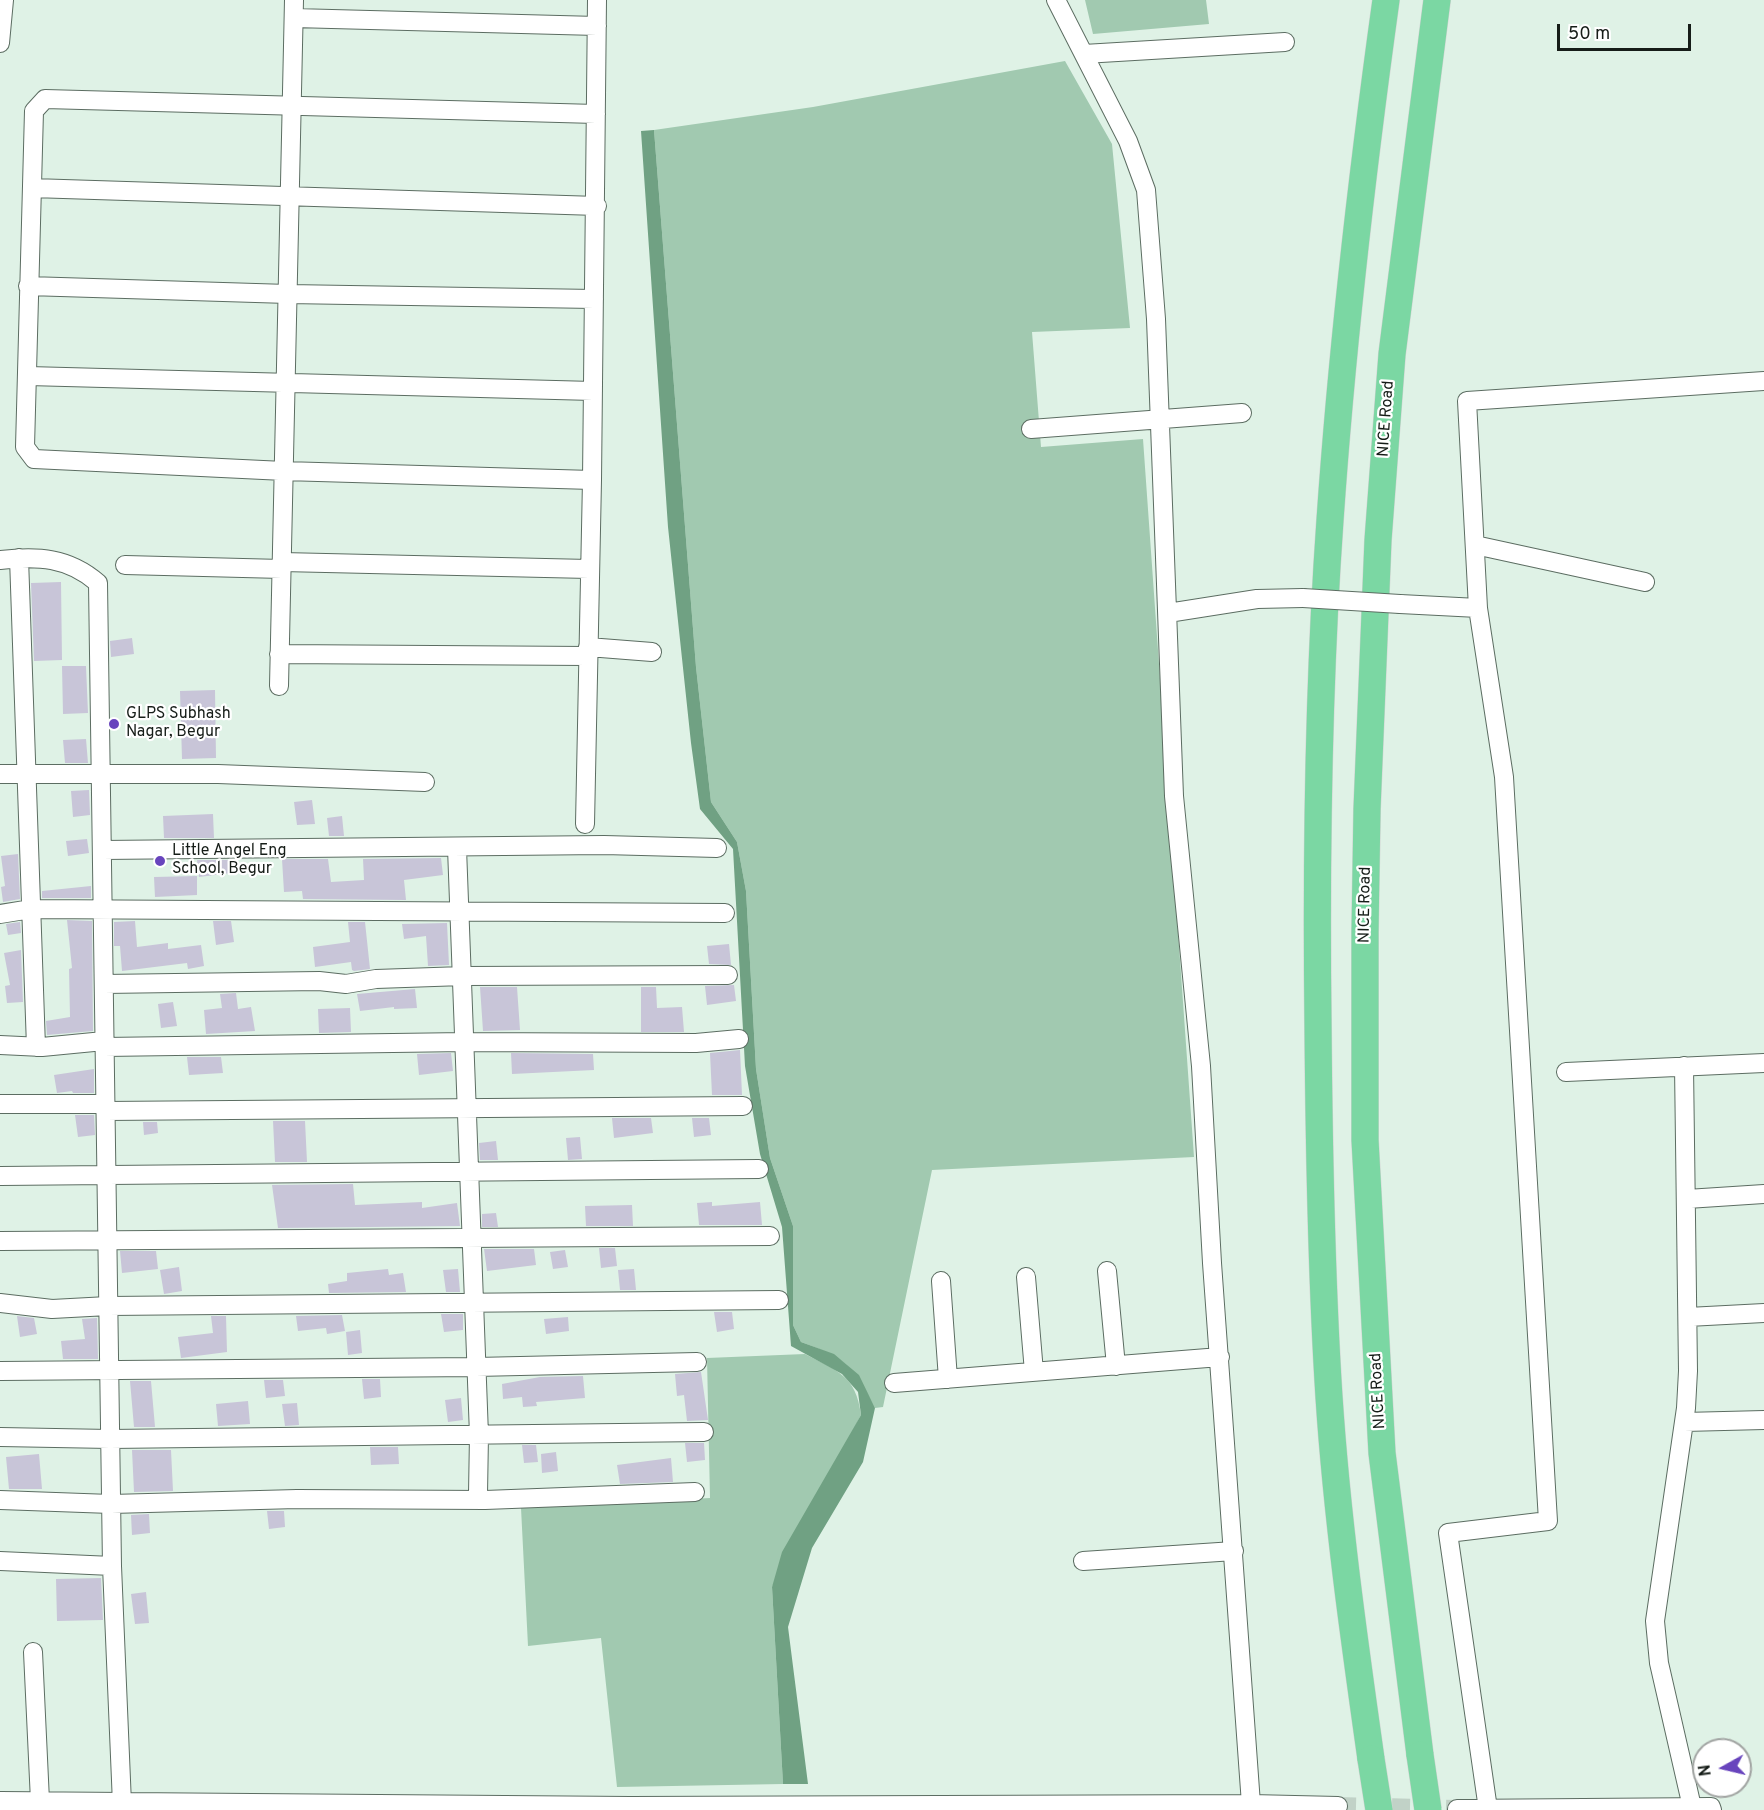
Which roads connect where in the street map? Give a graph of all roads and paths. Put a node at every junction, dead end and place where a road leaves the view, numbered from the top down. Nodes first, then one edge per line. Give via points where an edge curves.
1 (4, 0) edge
2 (294, 0) edge
3 (597, 0) edge
4 (1056, 0) edge
5 (1386, 0) edge
6 (1437, 0) edge
7 (294, 18) junction
8 (597, 26) junction
9 (1285, 42) dead end
10 (0, 43) edge
11 (1084, 54) junction
12 (292, 106) junction
13 (596, 114) junction
14 (32, 188) junction
15 (291, 196) junction
16 (597, 206) junction
17 (28, 286) junction
18 (288, 294) junction
19 (594, 299) junction
20 (28, 375) junction
21 (286, 381) junction
22 (1764, 381) edge
23 (593, 391) junction
24 (1242, 413) dead end
25 (1161, 419) junction
26 (1030, 429) dead end
27 (284, 471) junction
28 (592, 480) junction
29 (1475, 545) junction
30 (19, 558) junction
31 (0, 560) edge
32 (125, 566) dead end
33 (282, 566) junction
34 (589, 569) junction
35 (1645, 582) dead end
36 (1478, 608) junction
37 (1168, 614) junction
38 (587, 652) junction
39 (652, 652) dead end
40 (279, 654) junction
41 (279, 686) dead end
42 (101, 773) junction
43 (0, 774) edge
44 (27, 774) junction
45 (425, 782) dead end
46 (585, 824) dead end
47 (457, 848) junction
48 (717, 848) dead end
49 (102, 850) junction
50 (31, 911) junction
51 (102, 911) junction
52 (460, 911) junction
53 (725, 913) dead end
54 (0, 914) edge
55 (728, 975) dead end
56 (463, 976) junction
57 (104, 984) junction
58 (740, 1039) dead end
59 (465, 1042) junction
60 (104, 1044) junction
61 (0, 1045) edge
62 (36, 1047) junction
63 (1764, 1063) edge
64 (1684, 1066) junction
65 (1566, 1072) dead end
66 (0, 1104) edge
67 (743, 1106) dead end
68 (105, 1107) junction
69 (466, 1110) junction
70 (759, 1169) dead end
71 (469, 1173) junction
72 (106, 1175) junction
73 (0, 1176) edge
74 (1764, 1194) edge
75 (1687, 1199) junction
76 (770, 1236) dead end
77 (107, 1239) junction
78 (472, 1240) junction
79 (0, 1241) edge
80 (1107, 1271) dead end
81 (1026, 1277) dead end
82 (941, 1281) dead end
83 (779, 1300) dead end
84 (0, 1303) edge
85 (474, 1303) junction
86 (108, 1306) junction
87 (1764, 1313) edge
88 (1688, 1317) junction
89 (1220, 1357) junction
90 (696, 1362) dead end
91 (1116, 1366) junction
92 (476, 1367) junction
93 (0, 1371) edge
94 (109, 1371) junction
95 (1034, 1372) junction
96 (948, 1379) junction
97 (894, 1383) dead end
98 (1764, 1420) edge
99 (1684, 1422) junction
100 (704, 1432) dead end
101 (479, 1435) junction
102 (0, 1437) edge
103 (110, 1438) junction
104 (695, 1492) dead end
105 (481, 1499) junction
106 (0, 1500) edge
107 (111, 1504) junction
108 (1234, 1551) junction
109 (0, 1561) edge
110 (1083, 1561) dead end
111 (112, 1566) junction
112 (33, 1652) dead end
113 (0, 1801) edge
114 (40, 1801) junction
115 (122, 1804) junction
116 (1251, 1804) junction
117 (61, 1806) edge
118 (1338, 1806) dead end
119 (142, 1807) edge
120 (1692, 1807) junction
121 (1457, 1809) edge
122 (1488, 1809) edge
123 (1379, 1810) edge
124 (1428, 1810) edge
125 (1712, 1810) edge

1 - 10 street
2 - 7 street
3 - 8 street
4 - 11 street
5 - 123 highway, bridge via 1351,275 1335,451 1316,841 1322,1251 1330,1400 1350,1611
6 - 124 highway, NICE Road, bridge via 1392,354 1378,551 1365,910 1365,1140 1382,1453
7 - 8 street
7 - 12 street
8 - 13 street
9 - 11 street
11 - 25 street via 1128,141 1146,190
12 - 13 street
12 - 14 street via 45,99 34,111
12 - 15 street
13 - 16 street
14 - 15 street
14 - 17 street
15 - 16 street
15 - 18 street
16 - 19 street
17 - 18 street
17 - 20 street
18 - 19 street
18 - 21 street
19 - 23 street
20 - 21 street
20 - 27 street via 25,447 34,459
21 - 23 street
21 - 27 street
22 - 29 street via 1467,400
23 - 28 street
24 - 25 street
25 - 26 street
25 - 37 street
27 - 28 street
27 - 33 street
28 - 34 street
29 - 35 street
29 - 36 street
30 - 31 street
30 - 42 street via 34,556 81,568 98,583
30 - 44 street
32 - 33 street
33 - 34 street
33 - 40 street
34 - 38 street
36 - 37 street, bridge via 1303,598 1257,599
36 - 122 street via 1504,777 1548,1521 1448,1533
37 - 89 street via 1174,796 1202,1066
38 - 39 street
38 - 40 street
38 - 46 street
40 - 41 street
42 - 44 street
42 - 45 street
42 - 49 street
43 - 44 street
44 - 50 street
47 - 48 street
47 - 49 street
47 - 52 street
49 - 51 street
50 - 51 street
50 - 54 street
50 - 62 street
51 - 52 street
51 - 57 street
52 - 53 street
52 - 56 street
55 - 56 street
56 - 57 street via 346,984
56 - 59 street
57 - 60 street
58 - 59 street via 696,1043
59 - 60 street
59 - 69 street
60 - 62 street
60 - 68 street
61 - 62 street
63 - 64 street
64 - 65 street
64 - 75 street
66 - 68 street
67 - 69 street
68 - 69 street
68 - 72 street
69 - 71 street
70 - 71 street
71 - 72 street
71 - 78 street
72 - 73 street
72 - 77 street
74 - 75 street
75 - 88 street
76 - 78 street
77 - 78 street
77 - 79 street
77 - 86 street
78 - 85 street
80 - 91 street
81 - 95 street
82 - 96 street
83 - 85 street
84 - 86 street via 52,1309
85 - 86 street
85 - 92 street
86 - 94 street
87 - 88 street
88 - 99 street
89 - 91 street
89 - 108 street
90 - 92 street
91 - 95 street
92 - 94 street
92 - 101 street
93 - 94 street
94 - 103 street
95 - 96 street
96 - 97 street
98 - 99 street
99 - 120 street via 1655,1621 1659,1663
100 - 101 street
101 - 103 street
101 - 105 street
102 - 103 street
103 - 107 street
104 - 105 street
105 - 107 street via 297,1498
106 - 107 street
107 - 111 street
108 - 110 street
108 - 116 street
109 - 111 street
111 - 115 street
112 - 114 street
113 - 114 street
114 - 117 street
115 - 117 street
115 - 119 street
116 - 118 street
116 - 119 street
120 - 122 street
120 - 125 street
121 - 122 street

